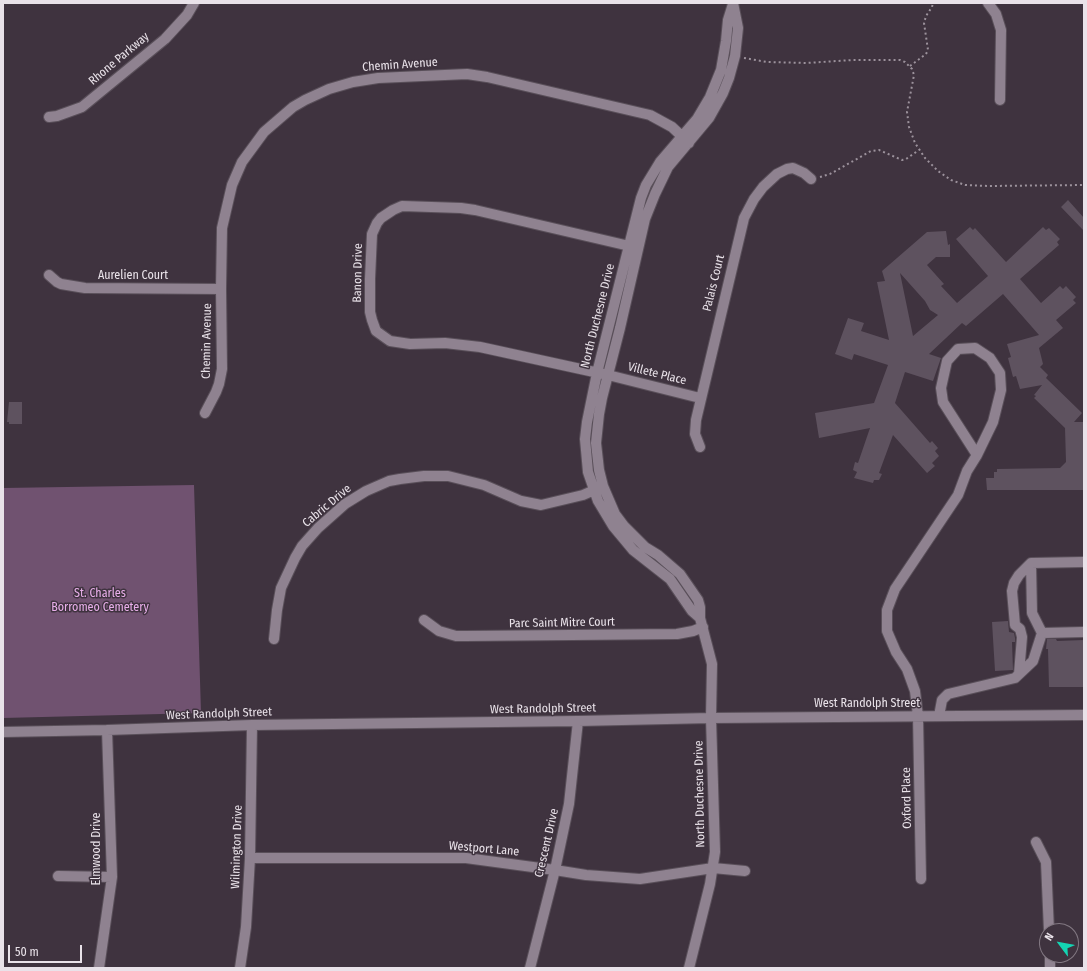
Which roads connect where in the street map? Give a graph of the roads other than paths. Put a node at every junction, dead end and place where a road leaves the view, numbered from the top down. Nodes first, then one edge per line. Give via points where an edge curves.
1 (194, 3) edge
2 (988, 3) edge
3 (733, 4) edge
4 (1000, 100) dead end
5 (49, 117) dead end
6 (686, 140) junction
7 (811, 179) road end
8 (633, 247) junction
9 (49, 275) dead end
10 (221, 289) junction
11 (603, 374) junction
12 (700, 398) junction
13 (205, 413) dead end
14 (700, 447) dead end
15 (977, 456) junction
16 (598, 488) junction
17 (1084, 562) edge
18 (1031, 563) junction
19 (424, 620) dead end
20 (702, 623) junction
21 (1084, 632) edge
22 (1042, 633) junction
23 (274, 639) dead end
24 (1019, 674) junction
25 (1084, 715) edge
26 (918, 716) junction
27 (939, 716) junction
28 (711, 718) junction
29 (578, 721) junction
30 (252, 725) junction
31 (106, 730) junction
32 (3, 732) edge
33 (1036, 842) dead end
34 (250, 858) junction
35 (713, 868) junction
36 (555, 870) junction
37 (745, 871) dead end
38 (58, 876) dead end
39 (112, 877) junction
40 (921, 879) dead end
41 (1049, 923) edge
42 (99, 968) edge
43 (240, 968) edge
44 (530, 968) edge
45 (688, 968) edge

1 - 5 street, Rhone Parkway via 187,15 165,39 82,107
2 - 4 street via 996,14 1001,30
3 - 6 street, North Duchesne Drive via 718,77
3 - 6 street, North Duchesne Drive via 738,28 735,56 729,78 709,118
6 - 8 street, North Duchesne Drive via 661,180
6 - 10 street, Chemin Avenue via 664,122 646,114 467,74 378,78 329,89 293,107 274,122 242,162 232,185 222,228
7 - 12 street, Palais Court via 793,168 787,169 763,187 748,207
8 - 11 street, North Duchesne Drive via 620,328
8 - 11 street, Banon Drive via 490,212 461,208 402,206 381,218 372,234 370,312 374,326 384,338 396,343 445,343 480,347
9 - 10 street, Aurelien Court via 61,284 85,288
10 - 13 street, Chemin Avenue via 222,369 216,392
11 - 12 street, Villete Place
11 - 16 street, North Duchesne Drive via 597,438
12 - 14 street, Palais Court via 695,434
15 - 15 street, Oxford Place via 995,415 1001,390 1000,373 990,358 974,348 958,349 947,361 941,388 943,402
15 - 26 street, Oxford Place via 958,495 895,589 887,610 888,630 915,691
16 - 20 street, North Duchesne Drive via 624,526 645,547 680,574 698,600
16 - 23 street, Cabric Drive via 566,500 541,505 521,501 484,485 436,475 389,481 366,491 345,504 318,528 295,558 280,593
17 - 18 street
18 - 22 street via 1032,613
18 - 24 street via 1019,575 1012,591 1015,625 1020,629 1022,637
19 - 20 street, Parc Saint Mitre Court via 439,631 456,636 677,634 694,631
20 - 28 street, North Duchesne Drive via 712,664
21 - 22 street
22 - 24 street via 1033,661
24 - 27 street via 1015,678 948,694 942,700
25 - 27 street, West Randolph Street
26 - 27 street, West Randolph Street
26 - 28 street, West Randolph Street
26 - 40 street, Oxford Place
28 - 29 street, West Randolph Street
28 - 35 street, North Duchesne Drive via 715,852
29 - 30 street, West Randolph Street
29 - 36 street, Crescent Drive via 569,804
30 - 31 street, West Randolph Street
30 - 34 street, Wilmington Drive
31 - 32 street, West Randolph Street
31 - 39 street, Elmwood Drive
33 - 41 street via 1046,862
34 - 36 street, Westport Lane via 466,858
34 - 43 street, Wilmington Drive via 246,928
35 - 36 street, Westport Lane via 640,879
35 - 37 street, Westport Lane
35 - 45 street, North Duchesne Drive
36 - 44 street, Crescent Drive
38 - 39 street
39 - 42 street, Elmwood Drive

